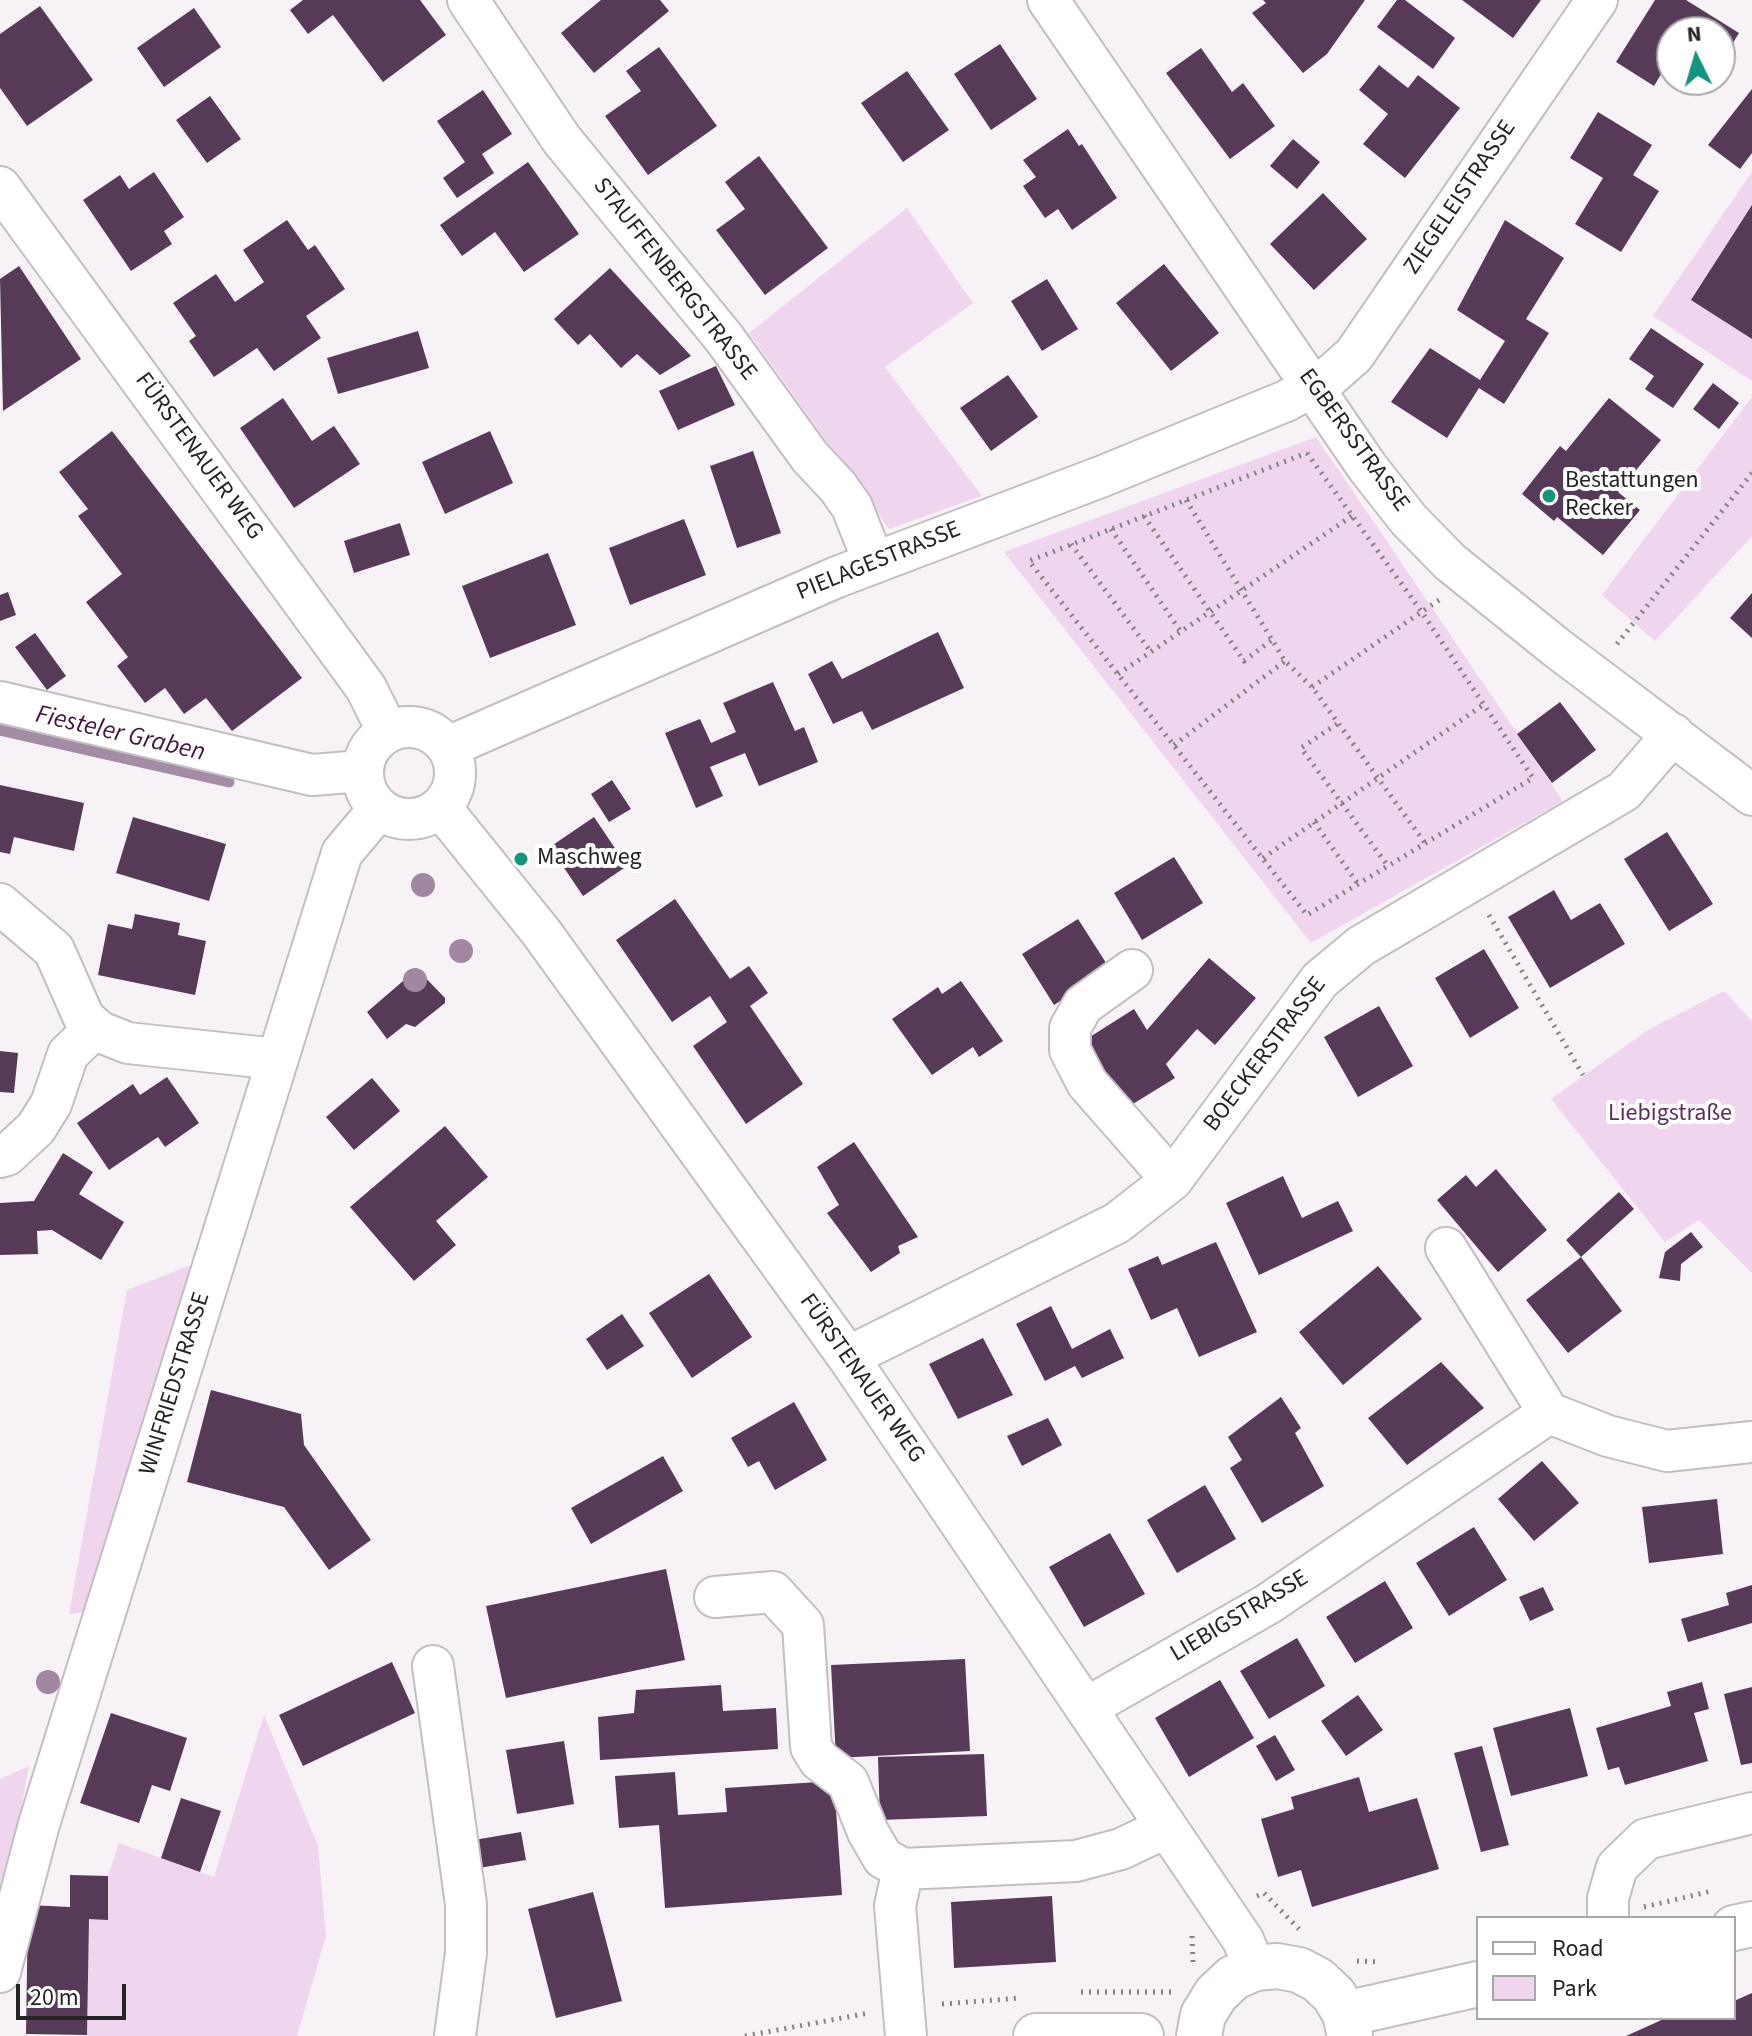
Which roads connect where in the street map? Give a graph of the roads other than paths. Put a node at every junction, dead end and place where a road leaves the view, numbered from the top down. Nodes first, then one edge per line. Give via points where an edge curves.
1 (468, 0) edge
2 (1048, 0) edge
3 (1597, 0) edge
4 (0, 187) edge
5 (1315, 387) junction
6 (874, 563) junction
7 (0, 702) edge
8 (388, 732) junction
9 (1673, 734) junction
10 (448, 747) junction
11 (362, 771) junction
12 (1752, 795) edge
13 (441, 808) junction
14 (379, 809) junction
15 (0, 904) edge
16 (1132, 970) dead end
17 (95, 1028) junction
18 (277, 1059) junction
19 (0, 1157) edge
20 (1172, 1180) junction
21 (1446, 1248) dead end
22 (848, 1357) junction
23 (1549, 1413) junction
24 (1752, 1442) edge
25 (715, 1597) dead end
26 (433, 1666) dead end
27 (1086, 1708) junction
28 (1752, 1813) edge
29 (1165, 1828) junction
30 (903, 1869) junction
31 (1725, 1909) edge
32 (1608, 1916) edge
33 (1752, 1924) edge
34 (1255, 1968) junction
35 (0, 1972) edge
36 (1476, 1985) edge
37 (1032, 2016) edge
38 (904, 2022) edge
39 (1347, 2025) edge
40 (1126, 2035) edge
41 (455, 2036) edge
42 (1199, 2036) edge

1 - 6 street, STAUFFENBERGSTRASSE via 562,140 838,487 852,507
2 - 5 street, EGBERSSTRASSE
3 - 5 street, ZIEGELEISTRASSE via 1354,355
4 - 8 street, FÜRSTENAUER WEG via 366,688
5 - 6 street, PIELAGESTRASSE via 1103,476
5 - 9 street, EGBERSSTRASSE via 1409,520 1465,574
6 - 10 street, PIELAGESTRASSE
7 - 11 street via 312,775
8 - 10 street via 425,729
8 - 11 street via 373,744
9 - 12 street, EGBERSSTRASSE
9 - 20 street, BOECKERSTRASSE via 1624,791 1361,946 1320,980
10 - 13 street via 456,772
11 - 14 street
13 - 14 street via 429,816 403,820
13 - 22 street, FÜRSTENAUER WEG via 541,932
14 - 18 street, WINFRIEDSTRASSE via 342,853
15 - 17 street via 54,950 84,1018
16 - 20 street via 1083,1005 1070,1028 1070,1050 1087,1083
17 - 18 street via 128,1043
17 - 19 street via 68,1054 51,1104 36,1128
18 - 35 street, WINFRIEDSTRASSE via 49,1794
20 - 22 street, BOECKERSTRASSE via 1117,1223
21 - 23 street
22 - 27 street, FÜRSTENAUER WEG
23 - 24 street via 1667,1451
23 - 27 street, LIEBIGSTRASSE via 1268,1604
25 - 30 street via 773,1592 803,1625 811,1747 848,1782 883,1858
26 - 41 street via 466,1904 466,1953
27 - 29 street, FÜRSTENAUER WEG
28 - 32 street via 1646,1839 1617,1867
29 - 30 street via 1121,1849 1076,1861
29 - 34 street, FÜRSTENAUER WEG via 1243,1940
30 - 38 street via 895,1906
31 - 33 main road
34 - 39 main road via 1299,1970 1318,1980 1334,1995
34 - 42 main road via 1216,1994 1203,2015
36 - 39 main road
37 - 40 main road

